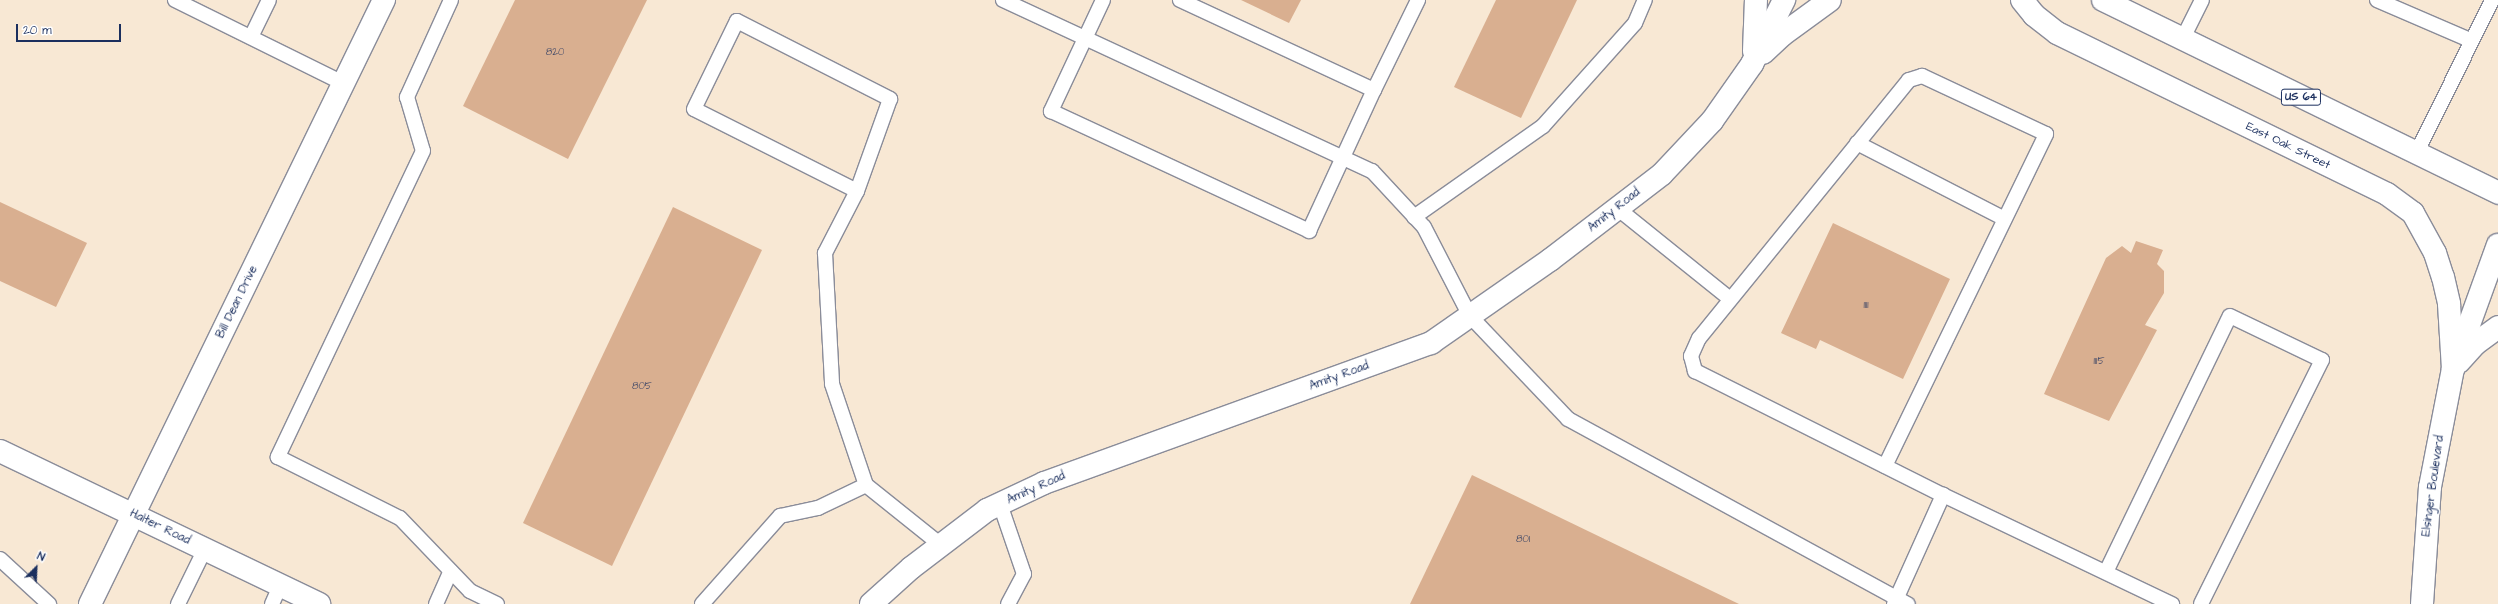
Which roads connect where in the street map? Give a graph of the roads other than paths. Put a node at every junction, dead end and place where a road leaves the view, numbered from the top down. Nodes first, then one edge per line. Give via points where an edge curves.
1 (175, 0) edge
2 (269, 0) edge
3 (384, 0) edge
4 (452, 0) edge
5 (1003, 0) edge
6 (1103, 0) edge
7 (1180, 0) edge
8 (1418, 0) edge
9 (1645, 0) edge
10 (1756, 0) edge
11 (1784, 0) edge
12 (1830, 0) edge
13 (2022, 0) edge
14 (2103, 0) edge
15 (2202, 0) edge
16 (2377, 0) edge
17 (2492, 0) edge
18 (251, 37) junction
19 (1084, 38) junction
20 (2183, 38) junction
21 (2472, 42) junction
22 (1752, 64) junction
23 (343, 83) junction
24 (1374, 90) junction
25 (1857, 143) junction
26 (2416, 154) junction
27 (1343, 158) junction
28 (857, 191) junction
29 (2498, 193) edge
30 (1617, 208) junction
31 (1414, 217) junction
32 (2005, 220) junction
33 (2498, 246) edge
34 (1730, 299) junction
35 (1470, 316) junction
36 (2498, 327) edge
37 (2452, 369) junction
38 (0, 451) edge
39 (1885, 466) junction
40 (866, 485) junction
41 (1943, 495) junction
42 (1000, 504) junction
43 (134, 515) junction
44 (941, 545) junction
45 (205, 549) junction
46 (0, 559) edge
47 (451, 571) junction
48 (2106, 572) junction
49 (276, 595) edge
50 (1900, 602) edge
51 (49, 604) edge
52 (90, 604) edge
53 (178, 604) edge
54 (319, 604) edge
55 (436, 604) edge
56 (497, 604) edge
57 (702, 604) edge
58 (871, 604) edge
59 (1008, 604) edge
60 (2172, 604) edge
61 (2201, 604) edge
62 (2422, 604) edge

1 - 18 lane
2 - 18 lane
3 - 23 main road, Bill Dean Drive
4 - 47 lane via 407,97 423,151 278,457 400,518
5 - 19 lane
6 - 19 lane
7 - 24 lane
8 - 24 lane
9 - 31 lane via 1635,23 1543,126
10 - 22 main road
11 - 22 main road, Amity Road
12 - 22 main road, Amity Road via 1782,35
13 - 37 main road, East Oak Street via 2034,15 2057,33 2388,194 2413,213 2435,253 2443,277 2449,304
14 - 20 main road, US 64
15 - 20 lane
16 - 21 lane
17 - 21 lane
18 - 23 lane
19 - 27 lane
19 - 27 lane via 1051,111 1058,115 1309,231
20 - 26 main road, US 64
21 - 26 lane
22 - 30 main road, Amity Road via 1712,121 1662,174
23 - 43 main road, Bill Dean Drive
24 - 27 lane
25 - 32 lane
25 - 32 lane via 1909,80 1922,76 2046,134
25 - 34 lane
26 - 29 main road, US 64
27 - 31 lane via 1372,171
28 - 28 lane via 890,99 737,21 694,109
28 - 40 lane via 825,253 832,384
30 - 34 lane
30 - 35 main road, Amity Road via 1550,260
31 - 35 lane via 1424,227
32 - 39 lane
33 - 37 main road, Elsinger Boulevard
34 - 39 lane via 1699,338 1691,356 1695,371
35 - 42 main road, Amity Road via 1432,343 1044,483
35 - 50 lane via 1568,419
36 - 37 main road via 2475,344
37 - 62 main road, Elsinger Boulevard via 2430,487
38 - 43 main road, Halter Road
39 - 41 lane
40 - 44 lane
40 - 57 lane via 818,508 780,516
41 - 48 lane
41 - 50 lane
42 - 44 main road, Amity Road via 987,510
42 - 59 lane via 1024,574
43 - 45 main road, Halter Road
43 - 52 main road, Bill Dean Drive
44 - 58 main road, Amity Road
45 - 49 main road, Halter Road
45 - 53 lane
46 - 51 lane
47 - 55 lane
47 - 56 lane via 470,591
48 - 60 lane
48 - 61 lane via 2230,316 2322,360
49 - 54 main road, Halter Road

